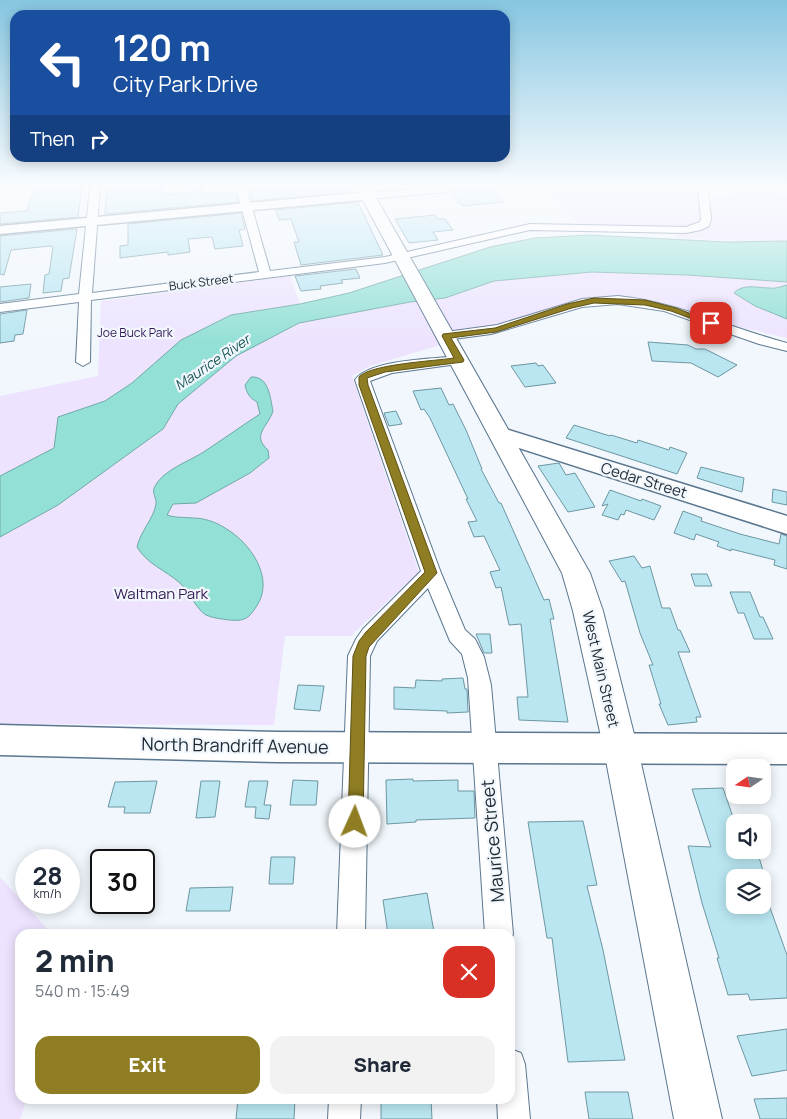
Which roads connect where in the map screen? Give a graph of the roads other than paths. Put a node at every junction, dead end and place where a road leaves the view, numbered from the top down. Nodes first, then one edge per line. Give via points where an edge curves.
1 (90, 239) edge
2 (256, 239) edge
3 (392, 239) edge
4 (473, 239) edge
5 (404, 261) junction
6 (265, 274) junction
7 (85, 297) junction
8 (0, 308) edge
9 (446, 336) junction
10 (787, 347) edge
11 (460, 360) junction
12 (84, 362) dead end
13 (502, 435) junction
14 (787, 525) edge
15 (431, 573) junction
16 (0, 740) edge
17 (358, 747) junction
18 (484, 749) junction
19 (787, 749) edge
20 (621, 750) junction
21 (351, 929) edge
22 (499, 929) edge
23 (345, 1104) edge
24 (513, 1104) edge
25 (344, 1119) edge
26 (514, 1119) edge
27 (698, 1119) edge

1 - 7 street
2 - 6 street
3 - 5 highway, West Main Street
4 - 5 street, Buck Street
5 - 6 street, Buck Street via 377,261
5 - 9 highway, West Main Street
6 - 7 street, Buck Street
7 - 8 street, Buck Street
7 - 12 street
9 - 10 street via 496,330 570,306 610,300 674,309 746,337
9 - 11 highway, West Main Street
11 - 13 highway, West Main Street
11 - 15 street, Maurice Street via 385,369 367,374 362,380
13 - 14 main road, Cedar Street
13 - 20 highway, West Main Street via 576,572
15 - 17 street via 363,645 358,669
15 - 18 street, Maurice Street via 458,635 466,641 475,662 480,685
16 - 17 main road, North Brandriff Avenue
17 - 18 main road, North Brandriff Avenue
17 - 21 street
18 - 20 main road, North Brandriff Avenue
18 - 22 street, Maurice Street
19 - 20 main road, North Brandriff Avenue
20 - 27 highway, West Main Street
23 - 25 street
24 - 26 street

